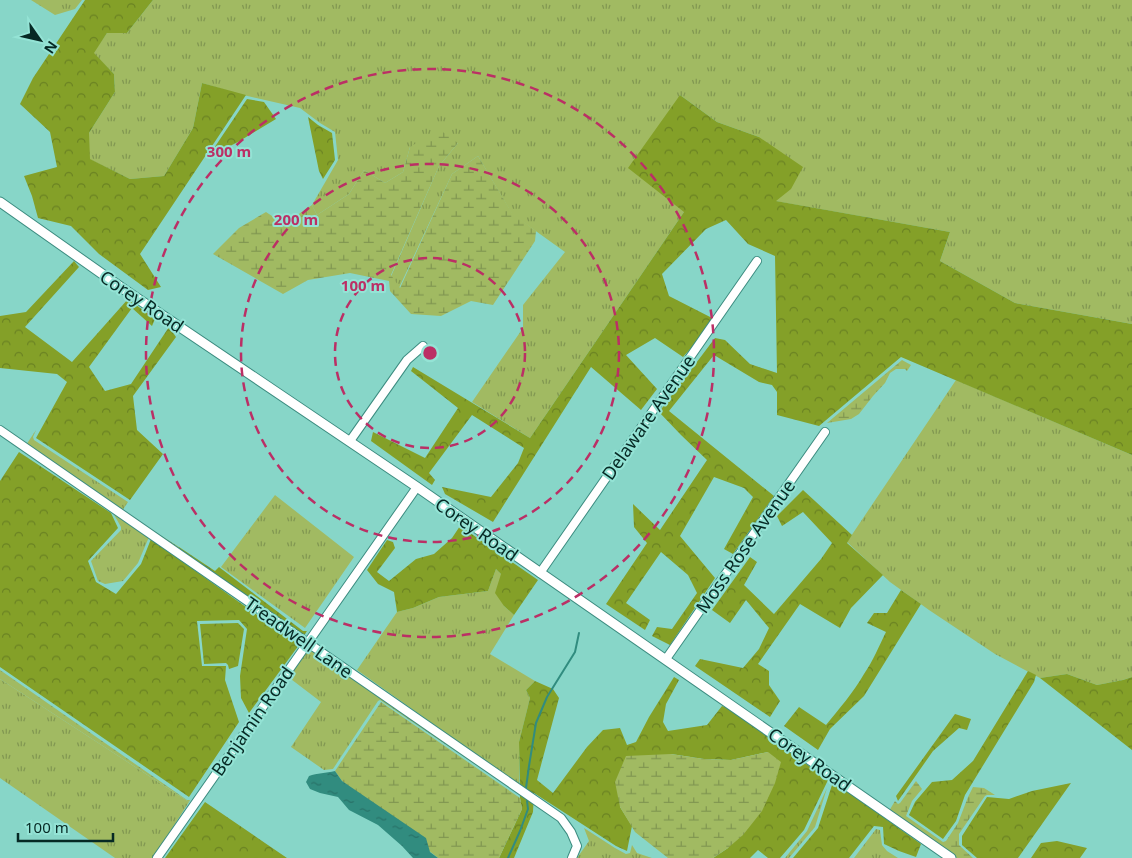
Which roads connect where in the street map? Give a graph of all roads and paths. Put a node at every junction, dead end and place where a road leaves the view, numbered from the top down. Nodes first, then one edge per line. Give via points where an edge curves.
1 (0, 202) edge
2 (757, 261) dead end
3 (423, 346) dead end
4 (0, 430) edge
5 (825, 432) dead end
6 (350, 441) junction
7 (417, 487) junction
8 (540, 573) junction
9 (307, 642) junction
10 (666, 659) junction
11 (157, 858) edge
12 (572, 858) edge
13 (951, 858) edge

1 - 6 street, Corey Road
2 - 8 street, Delaware Avenue
3 - 6 street via 407,360
4 - 9 street, Treadwell Lane
5 - 10 street, Moss Rose Avenue
6 - 7 street, Corey Road
7 - 8 street, Corey Road
7 - 9 street, Benjamin Road
8 - 10 street, Corey Road
9 - 11 street, Benjamin Road
9 - 12 street, Treadwell Lane via 561,818 576,846
10 - 13 street, Corey Road

